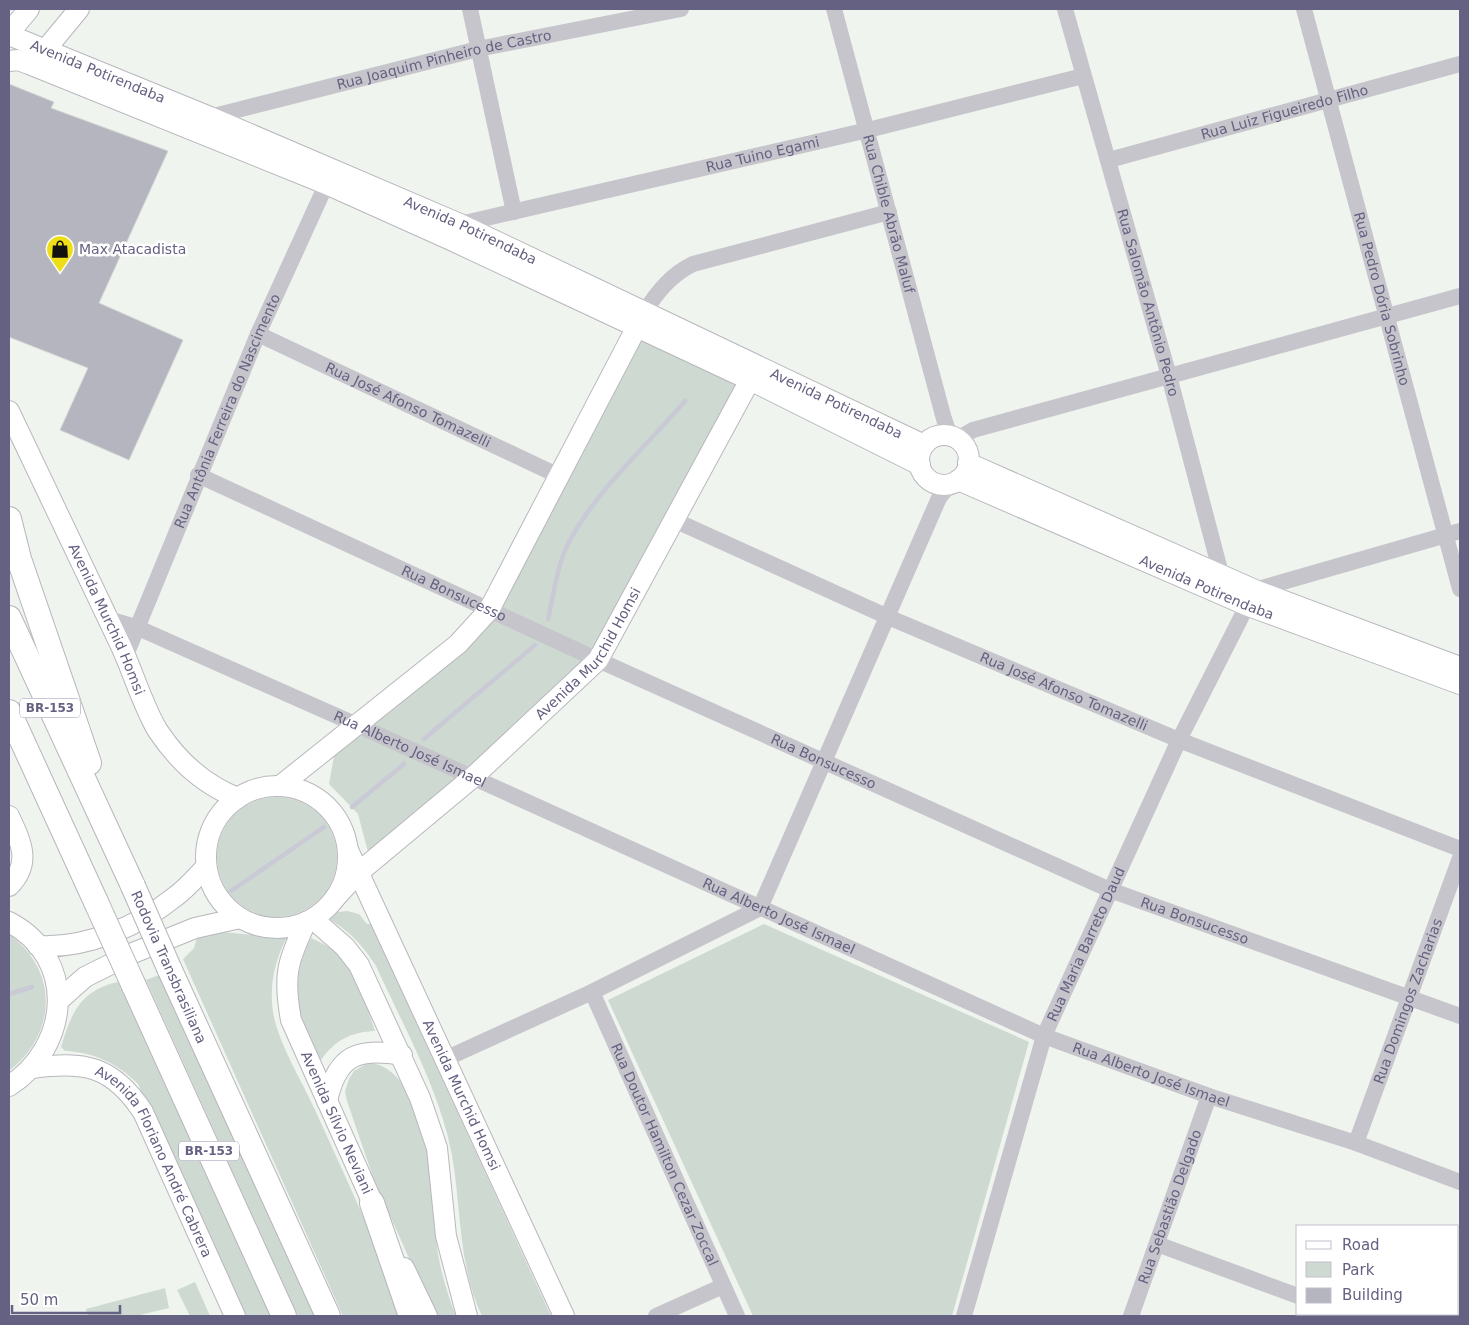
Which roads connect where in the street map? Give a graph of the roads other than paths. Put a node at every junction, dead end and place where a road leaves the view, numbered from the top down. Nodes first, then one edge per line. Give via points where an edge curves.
1 (29, 9) edge
2 (79, 9) edge
3 (470, 9) edge
4 (681, 9) edge
5 (834, 9) edge
6 (1065, 9) edge
7 (1304, 9) edge
8 (9, 34) edge
9 (46, 49) junction
10 (478, 49) junction
11 (13, 60) edge
12 (1460, 64) edge
13 (1083, 76) junction
14 (1329, 100) junction
15 (210, 117) junction
16 (180, 124) junction
17 (868, 130) junction
18 (1109, 160) junction
19 (330, 176) junction
20 (514, 212) junction
21 (889, 212) junction
22 (457, 233) junction
23 (1460, 296) edge
24 (1387, 316) junction
25 (640, 320) junction
26 (258, 334) junction
27 (1169, 376) junction
28 (750, 380) junction
29 (9, 411) edge
30 (950, 455) junction
31 (198, 475) junction
32 (559, 476) junction
33 (9, 519) edge
34 (674, 520) junction
35 (1453, 533) edge
36 (1224, 587) junction
37 (1460, 589) edge
38 (1251, 598) junction
39 (489, 610) junction
40 (888, 617) junction
41 (9, 618) edge
42 (108, 619) junction
43 (136, 627) junction
44 (126, 655) junction
45 (598, 660) junction
46 (1460, 666) edge
47 (1460, 684) edge
48 (9, 712) edge
49 (357, 725) junction
50 (1179, 740) junction
51 (825, 761) junction
52 (472, 778) junction
53 (280, 786) junction
54 (92, 798) junction
55 (238, 798) junction
56 (9, 816) edge
57 (348, 850) junction
58 (1460, 850) edge
59 (1460, 858) edge
60 (206, 867) junction
61 (358, 873) junction
62 (9, 886) edge
63 (1110, 890) junction
64 (335, 898) junction
65 (760, 908) junction
66 (240, 918) junction
67 (309, 921) junction
68 (9, 922) edge
69 (38, 946) junction
70 (592, 992) junction
71 (1410, 999) junction
72 (58, 1001) junction
73 (1460, 1016) edge
74 (1044, 1036) junction
75 (402, 1055) junction
76 (445, 1059) junction
77 (32, 1068) junction
78 (9, 1086) edge
79 (1209, 1096) junction
80 (326, 1101) junction
81 (1356, 1143) junction
82 (1460, 1182) edge
83 (372, 1204) junction
84 (1156, 1244) junction
85 (723, 1286) junction
86 (1296, 1295) edge
87 (235, 1316) edge
88 (284, 1316) edge
89 (328, 1316) edge
90 (411, 1316) edge
91 (427, 1316) edge
92 (467, 1316) edge
93 (564, 1316) edge
94 (656, 1316) edge
95 (737, 1316) edge
96 (964, 1316) edge
97 (1131, 1316) edge

1 - 8 main road
2 - 9 main road
3 - 10 street
4 - 10 street, Rua Joaquim Pinheiro de Castro
5 - 17 street, Rua Chible Abrão Maluf
6 - 13 street, Rua Salomão Antônio Pedro
7 - 14 street, Rua Pedro Dória Sobrinho
8 - 9 main road, Avenida Potirendaba
9 - 11 main road
9 - 15 main road, Avenida Potirendaba
10 - 15 street, Rua Joaquim Pinheiro de Castro
10 - 20 street
11 - 16 main road, Avenida Potirendaba
12 - 14 street, Rua Luiz Figueiredo Filho
13 - 17 street, Rua Tuino Egami
13 - 18 street, Rua Salomão Antônio Pedro
14 - 18 street, Rua Luiz Figueiredo Filho
14 - 24 street, Rua Pedro Dória Sobrinho
15 - 16 main road
15 - 19 main road, Avenida Potirendaba
16 - 19 main road, Avenida Potirendaba
17 - 20 street, Rua Tuino Egami
17 - 21 street, Rua Chible Abrão Maluf
18 - 27 street, Rua Salomão Antônio Pedro
19 - 22 main road, Avenida Potirendaba
19 - 26 street, Rua Antônia Ferreira do Nascimento
20 - 22 street, Rua Tuino Egami
21 - 25 street via 693,264 674,275 656,294
21 - 30 street, Rua Chible Abrão Maluf
22 - 25 main road, Avenida Potirendaba
23 - 24 street
24 - 27 street
24 - 35 street, Rua Pedro Dória Sobrinho
25 - 28 main road, Avenida Potirendaba
25 - 30 main road, Avenida Potirendaba
25 - 32 main road
26 - 31 street, Rua Antônia Ferreira do Nascimento
26 - 32 street, Rua José Afonso Tomazelli
27 - 30 street
27 - 36 street, Rua Salomão Antônio Pedro
28 - 30 main road, Avenida Potirendaba via 920,465 920,455
28 - 34 main road, Avenida Murchid Homsi
29 - 42 main road, Avenida Murchid Homsi
30 - 36 main road, Avenida Potirendaba
30 - 40 street
31 - 39 street, Rua Bonsucesso
31 - 43 street, Rua Antônia Ferreira do Nascimento
32 - 39 main road
33 - 54 highway via 19,559 96,785
34 - 40 street, Rua José Afonso Tomazelli
34 - 45 main road, Avenida Murchid Homsi
35 - 37 street, Rua Pedro Dória Sobrinho
35 - 38 street
36 - 38 main road, Avenida Potirendaba
38 - 46 main road, Avenida Potirendaba
38 - 47 main road, Avenida Potirendaba
38 - 50 street, Rua Maria Barreto Daud
39 - 45 street, Rua Bonsucesso
39 - 49 main road via 458,644
40 - 50 street, Rua José Afonso Tomazelli
40 - 51 street
41 - 54 highway, Rodovia Transbrasiliana / BR-153
42 - 43 street, Rua Alberto José Ismael
42 - 44 main road, Avenida Murchid Homsi
43 - 44 street, Rua Antônia Ferreira do Nascimento
43 - 49 street, Rua Alberto José Ismael
44 - 55 main road, Avenida Murchid Homsi via 157,729 173,751 217,790
45 - 51 street, Rua Bonsucesso
45 - 52 main road, Avenida Murchid Homsi
48 - 88 highway, BR-153, bridge
49 - 52 street, Rua Alberto José Ismael
49 - 53 main road
50 - 58 street, Rua José Afonso Tomazelli
50 - 63 street, Rua Maria Barreto Daud
51 - 63 street, Rua Bonsucesso
51 - 65 street
52 - 61 main road, Avenida Murchid Homsi
52 - 65 street, Rua Alberto José Ismael
53 - 55 main road via 251,791
53 - 57 main road via 308,793 330,809 342,828
54 - 89 highway, Rodovia Transbrasiliana / BR-153, bridge
55 - 60 main road via 221,813 210,833
56 - 62 main road via 20,840 23,863 19,876
57 - 61 main road, Avenida Murchid Homsi
57 - 64 main road via 346,872
59 - 71 street, Rua Domingos Zacharias
60 - 66 main road via 221,902
60 - 69 main road via 176,897 121,930 59,947
61 - 64 main road, Avenida Murchid Homsi
61 - 76 main road, Avenida Murchid Homsi
63 - 71 street, Rua Bonsucesso
63 - 74 street, Rua Maria Barreto Daud
64 - 67 main road
65 - 70 street
65 - 74 street, Rua Alberto José Ismael
66 - 67 main road via 272,929
66 - 72 main road via 195,928 133,953 85,977
67 - 75 main road via 345,947 359,965
67 - 80 main road, Avenida Sílvio Neviani via 292,950 286,994 291,1020
68 - 69 main road
69 - 72 main road via 52,972
70 - 76 street
70 - 85 street, Rua Doutor Hamilton Cezar Zoccal
71 - 73 street, Rua Bonsucesso
71 - 81 street, Rua Domingos Zacharias
72 - 77 main road via 54,1030
74 - 79 street, Rua Alberto José Ismael
74 - 96 street, Rua Maria Barreto Daud
75 - 80 main road via 377,1050 358,1054 342,1064 331,1080
75 - 92 main road via 438,1148 446,1236
76 - 93 main road, Avenida Murchid Homsi
77 - 78 main road
77 - 87 main road, Avenida Floriano André Cabrera via 64,1064 83,1066 109,1076 128,1090 143,1112
79 - 81 street, Rua Alberto José Ismael
79 - 84 street, Rua Sebastião Delgado
80 - 83 main road, Avenida Sílvio Neviani
81 - 82 street, Rua Alberto José Ismael
83 - 90 highway
83 - 91 main road, Avenida Sílvio Neviani
84 - 86 street
84 - 97 street, Rua Sebastião Delgado
85 - 94 street
85 - 95 street, Rua Doutor Hamilton Cezar Zoccal

